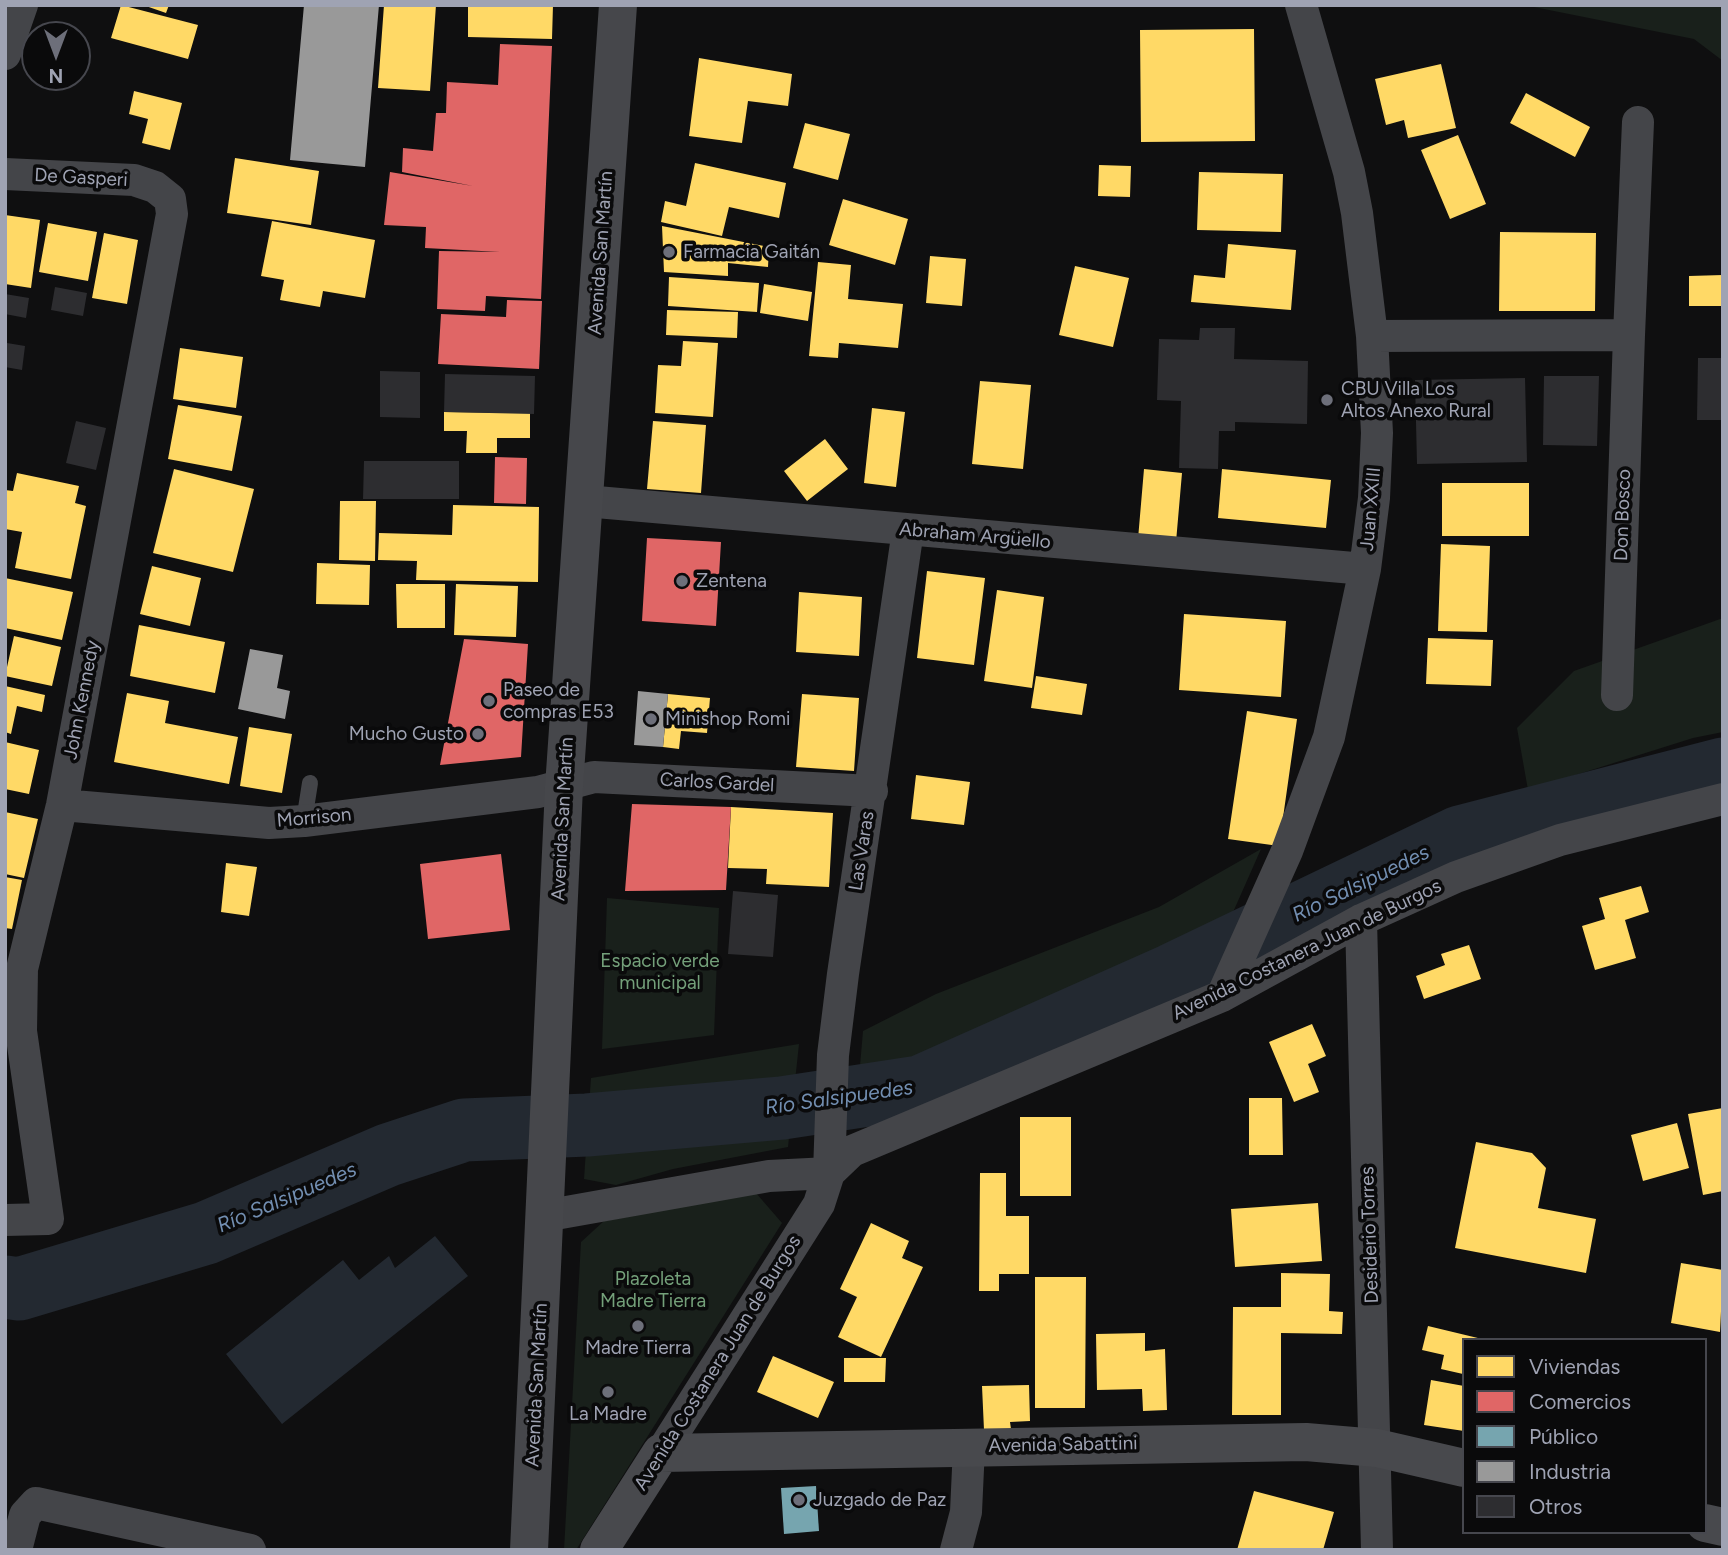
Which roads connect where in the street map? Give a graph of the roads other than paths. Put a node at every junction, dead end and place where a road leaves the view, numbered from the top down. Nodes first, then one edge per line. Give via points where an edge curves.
1 (22, 5) edge
2 (618, 5) edge
3 (1301, 5) edge
4 (5, 54) edge
5 (1638, 122) dead end
6 (5, 174) edge
7 (155, 187) joint
8 (1629, 335) junction
9 (1372, 336) junction
10 (585, 500) junction
11 (908, 530) junction
12 (1365, 569) junction
13 (1617, 695) dead end
14 (310, 783) dead end
15 (564, 787) junction
16 (872, 791) junction
17 (1723, 799) edge
18 (62, 805) junction
19 (304, 821) junction
20 (1361, 920) junction
21 (13, 967) edge
22 (1227, 985) junction
23 (829, 1172) junction
24 (544, 1216) junction
25 (5, 1220) edge
26 (969, 1447) junction
27 (1377, 1448) junction
28 (661, 1453) junction
29 (1462, 1468) edge
30 (16, 1550) edge
31 (250, 1550) edge
32 (529, 1550) edge
33 (599, 1550) edge
34 (956, 1550) edge
35 (1377, 1550) edge

1 - 4 street
2 - 10 main road, Avenida San Martín
3 - 9 street, Juan XXIII via 1349,172
5 - 8 street, Don Bosco
6 - 7 street, De Gasperi via 134,180
7 - 18 street, John Kennedy via 170,199 172,214
8 - 9 street
8 - 13 street, Don Bosco
9 - 12 street, Juan XXIII via 1377,433
10 - 11 street, Abraham Argüello
10 - 15 main road, Avenida San Martín
11 - 12 street, Abraham Argüello
11 - 16 street, Las Varas
12 - 22 street, Juan XXIII via 1329,737 1287,851
14 - 19 lane
15 - 16 street, Carlos Gardel via 594,777
15 - 19 street, Morrison
15 - 24 main road, Avenida San Martín
16 - 23 street, Las Varas via 833,1055
17 - 20 street, Avenida Costanera Juan de Burgos via 1560,840 1456,877
18 - 19 street, Morrison via 269,823
18 - 21 street, John Kennedy
20 - 22 street, Avenida Costanera Juan de Burgos
20 - 27 street, Desiderio Torres
21 - 25 street, John Kennedy via 48,1219
22 - 23 street, Avenida Costanera Juan de Burgos via 852,1150
23 - 24 street via 769,1176
23 - 28 street, Avenida Costanera Juan de Burgos via 820,1204
24 - 32 main road, Avenida San Martín
26 - 27 street, Avenida Sabattini via 1306,1442
26 - 28 street, Avenida Sabattini
26 - 34 street via 966,1512
27 - 29 street, Avenida Sabattini
27 - 35 street, Desiderio Torres
28 - 33 street, Avenida Costanera Juan de Burgos
30 - 31 street via 24,1516 36,1503

